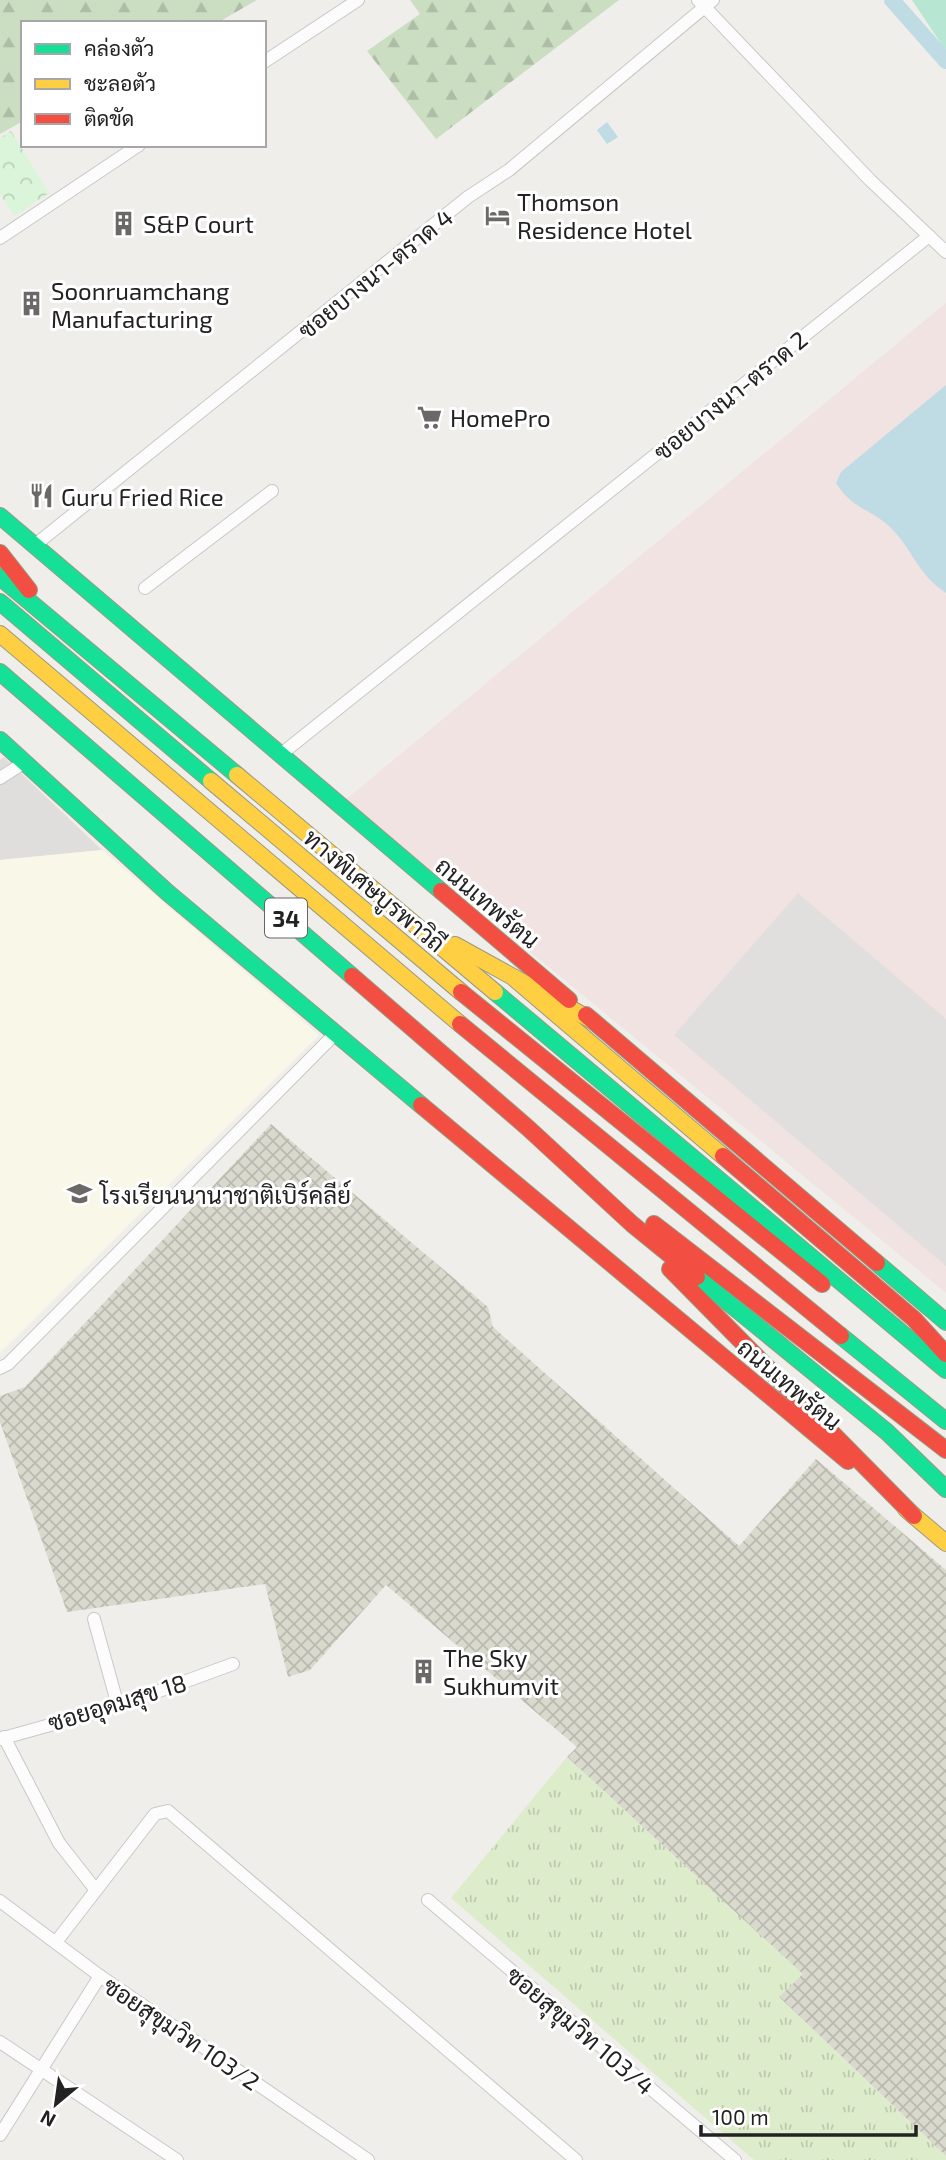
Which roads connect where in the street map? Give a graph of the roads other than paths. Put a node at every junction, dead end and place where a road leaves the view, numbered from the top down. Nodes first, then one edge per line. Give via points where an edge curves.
1 (358, 0) edge
2 (705, 3) edge
3 (266, 61) edge
4 (136, 147) edge
5 (929, 236) junction
6 (0, 238) edge
7 (946, 252) edge
8 (272, 491) dead end
9 (0, 516) edge
10 (35, 545) junction
11 (0, 553) edge
12 (0, 577) edge
13 (145, 588) dead end
14 (0, 602) edge
15 (53, 621) junction
16 (0, 634) edge
17 (0, 672) edge
18 (0, 687) edge
19 (44, 709) junction
20 (0, 740) edge
21 (280, 755) junction
22 (25, 762) junction
23 (0, 778) edge
24 (410, 920) junction
25 (515, 979) junction
26 (593, 1021) junction
27 (335, 1034) junction
28 (528, 1128) junction
29 (632, 1224) junction
30 (946, 1322) edge
31 (946, 1354) edge
32 (0, 1368) edge
33 (946, 1370) edge
34 (946, 1385) edge
35 (946, 1421) edge
36 (946, 1450) edge
37 (946, 1489) edge
38 (914, 1516) junction
39 (946, 1543) edge
40 (94, 1619) dead end
41 (233, 1664) dead end
42 (118, 1706) junction
43 (2, 1738) edge
44 (95, 1889) junction
45 (428, 1900) dead end
46 (0, 1901) edge
47 (56, 1942) junction
48 (100, 1976) junction
49 (0, 2042) edge
50 (41, 2070) junction
51 (5, 2115) edge
52 (0, 2135) edge
53 (177, 2160) edge
54 (368, 2160) edge
55 (576, 2160) edge
56 (735, 2160) edge

1 - 3 street
2 - 5 street via 870,180
2 - 10 street, ซอยบางนา-ตราด 4 via 509,170 468,197
4 - 6 street
5 - 7 street
5 - 21 street, ซอยบางนา-ตราด 2
8 - 13 street
9 - 10 main road, ถนนเทพรัตน
10 - 21 main road, ถนนเทพรัตน
11 - 15 main road
12 - 15 main road
14 - 34 main road, ทางพิเศษบูรพาวิถี via 484,1012
15 - 24 main road
16 - 35 main road, ทางพิเศษบูรพาวิถี via 459,1023
17 - 19 main road, 34
18 - 19 main road
19 - 28 main road, 34
20 - 22 main road, ถนนเทพรัตน / 34
21 - 26 main road, ถนนเทพรัตน
22 - 23 street
22 - 27 main road, ถนนเทพรัตน / 34 via 167,892
24 - 25 main road
24 - 33 main road
25 - 26 main road
25 - 31 main road via 914,1319
26 - 30 main road, ถนนเทพรัตน
27 - 32 street via 165,1209
27 - 38 main road, ถนนเทพรัตน / 34
28 - 29 main road
28 - 36 main road
29 - 37 main road via 887,1432
29 - 38 main road via 710,1313
38 - 39 main road, ถนนเทพรัตน / 34
40 - 42 street
41 - 42 street, ซอยอุดมสุข 18
42 - 43 street, ซอยอุดมสุข 18
43 - 44 street via 59,1843
44 - 47 street
44 - 55 street via 155,1814 168,1811
45 - 56 street, ซอยสุขุมวิท 103/4
46 - 47 street, ซอยสุขุมวิท 103/2
47 - 48 street, ซอยสุขุมวิท 103/2
48 - 50 street
48 - 54 street, ซอยสุขุมวิท 103/2
49 - 50 street
50 - 51 street
50 - 53 street
51 - 52 street

